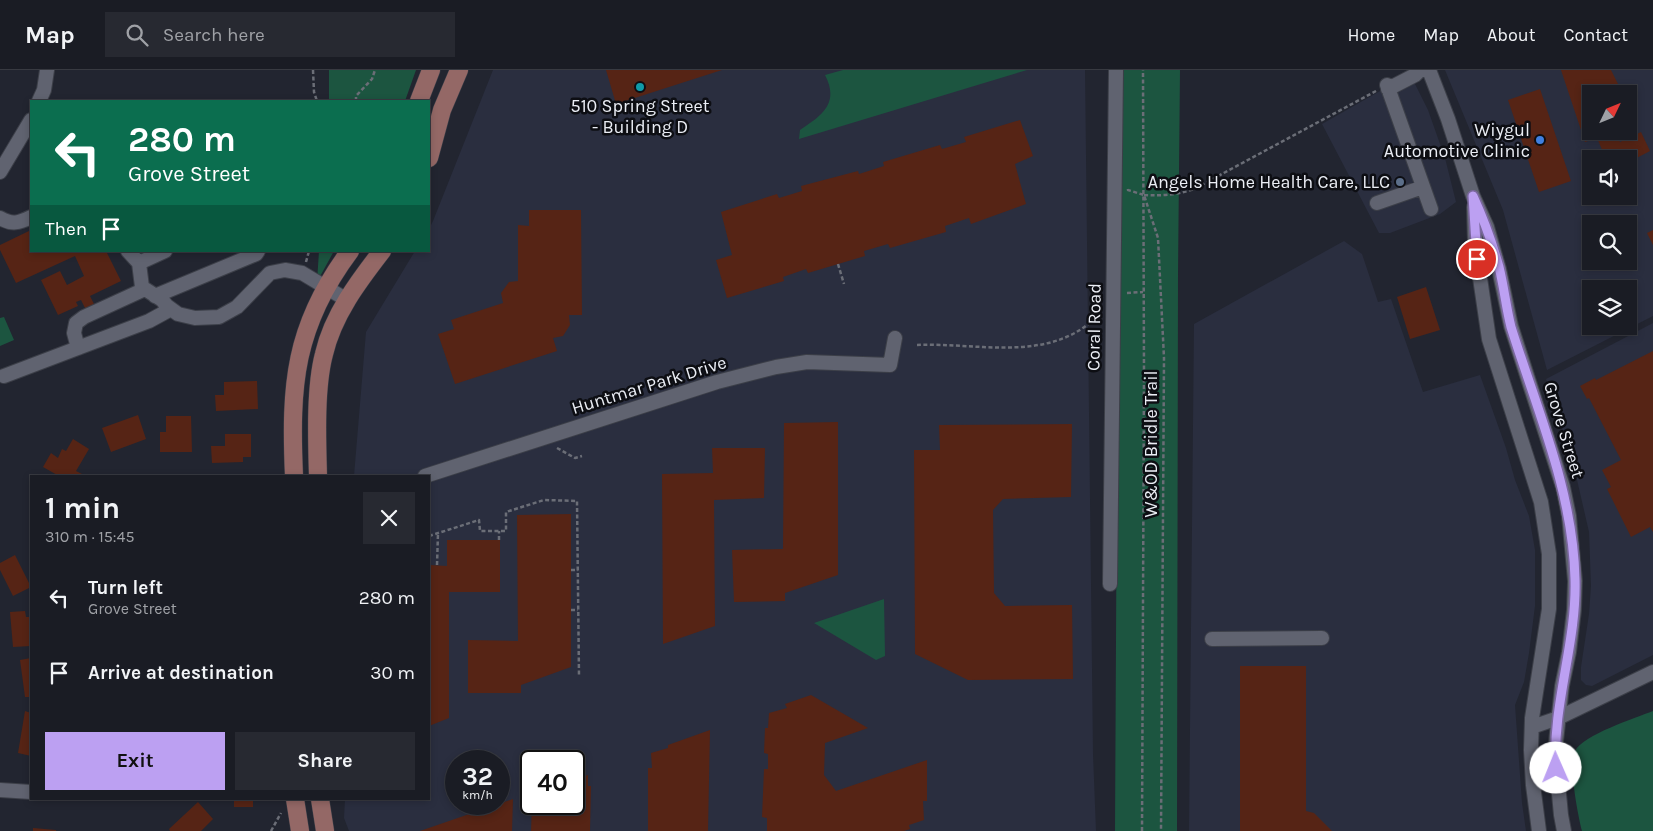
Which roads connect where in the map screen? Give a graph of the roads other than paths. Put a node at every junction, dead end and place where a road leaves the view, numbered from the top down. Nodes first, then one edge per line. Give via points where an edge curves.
1 (47, 70) edge
2 (431, 70) edge
3 (459, 70) edge
4 (1116, 70) edge
5 (1420, 70) edge
6 (1429, 70) edge
7 (39, 100) edge
8 (419, 100) edge
9 (30, 122) edge
10 (430, 154) edge
11 (0, 172) edge
12 (1424, 187) junction
13 (1473, 196) junction
14 (1377, 203) dead end
15 (1431, 208) dead end
16 (30, 217) edge
17 (0, 218) edge
18 (129, 252) edge
19 (163, 252) edge
20 (257, 252) edge
21 (349, 252) edge
22 (381, 252) edge
23 (139, 263) junction
24 (325, 287) junction
25 (150, 293) junction
26 (347, 300) junction
27 (171, 309) junction
28 (895, 338) dead end
29 (78, 348) junction
30 (4, 376) dead end
31 (294, 475) edge
32 (318, 475) edge
33 (428, 475) edge
34 (1110, 584) dead end
35 (1322, 638) dead end
36 (1212, 639) dead end
37 (1653, 672) edge
38 (1558, 718) junction
39 (1532, 727) junction
40 (0, 790) edge
41 (30, 792) edge
42 (320, 800) edge
43 (290, 802) edge
44 (300, 831) edge
45 (325, 831) edge
46 (1539, 831) edge
47 (1564, 831) edge

1 - 7 street
2 - 8 main road
3 - 10 main road via 442,110
4 - 34 street, Coral Road
5 - 12 street via 1387,87
6 - 13 street, Grove Street
9 - 11 street
12 - 14 street
12 - 15 street
13 - 38 street, Grove Street via 1487,227 1511,326 1563,487 1569,516 1575,573 1574,610
13 - 39 street, Grove Street via 1474,244 1489,339 1541,502 1549,554 1549,608
16 - 17 street via 18,223
18 - 23 street
19 - 23 street
20 - 25 street
21 - 24 main road
22 - 26 main road
23 - 25 street via 142,287
24 - 26 street
24 - 27 street via 302,273 286,270 270,273 237,307 219,317 195,318
24 - 31 main road via 310,321 298,364 293,400
25 - 27 street
25 - 29 street via 84,317 76,323 74,333
26 - 32 main road via 334,324 324,354 319,387
27 - 29 street via 149,321
28 - 33 street, Huntmar Park Drive via 890,365 807,362 776,367 717,382
29 - 30 street
35 - 36 street
37 - 38 street
38 - 39 street
38 - 47 street, Grove Street via 1555,751
39 - 46 street, Grove Street via 1533,785
40 - 41 street
42 - 45 main road
43 - 44 main road

